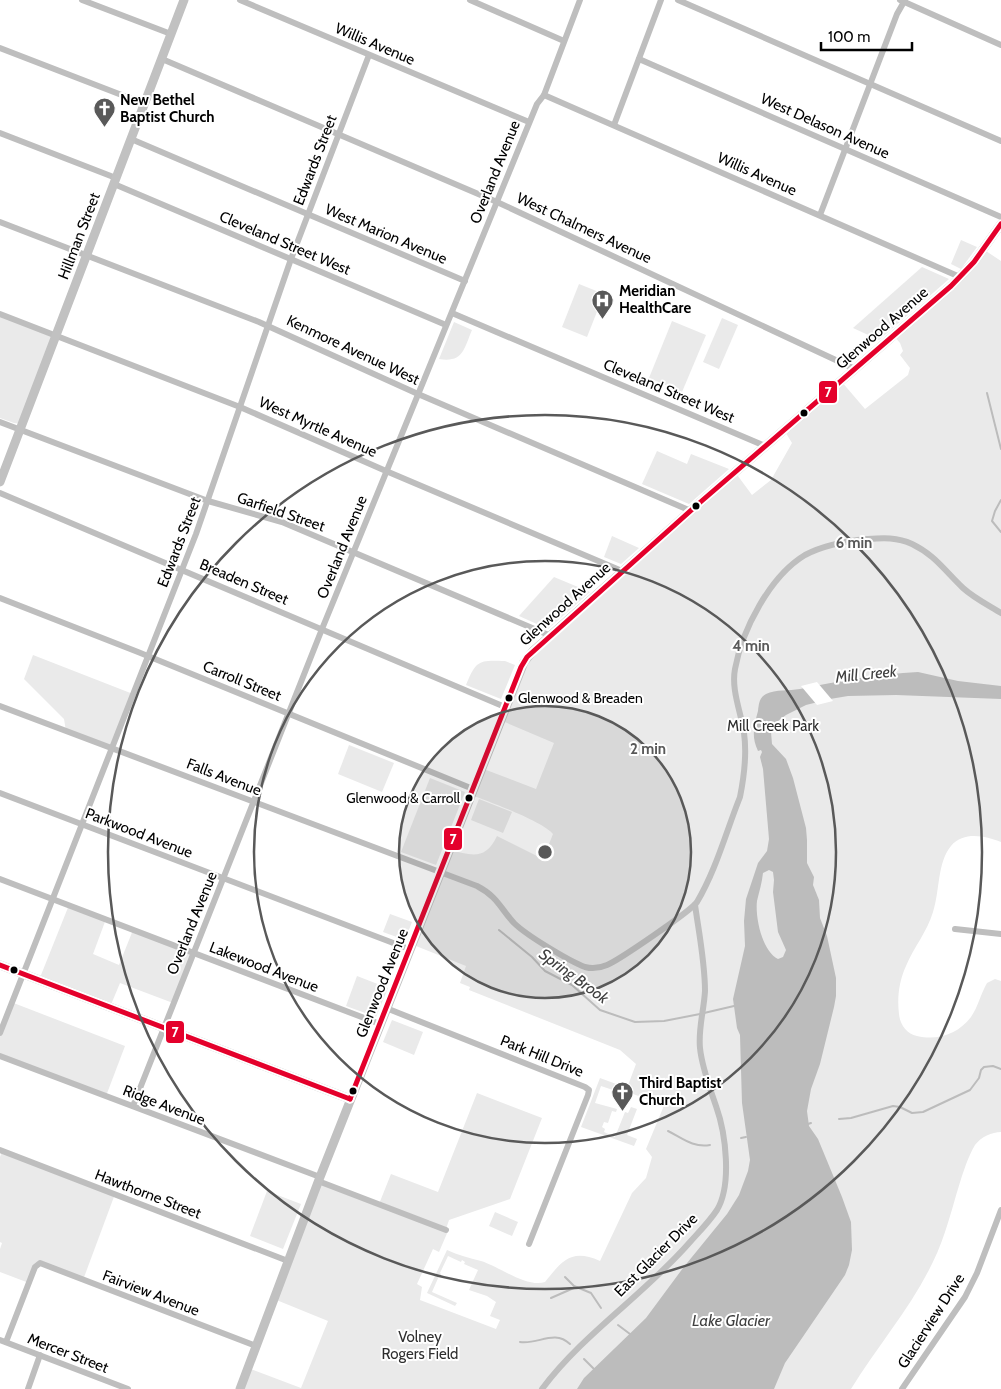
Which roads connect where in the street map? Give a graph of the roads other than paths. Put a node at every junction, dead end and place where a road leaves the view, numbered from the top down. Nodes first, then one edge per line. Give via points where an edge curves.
1 (82, 0) edge
2 (184, 0) edge
3 (240, 0) edge
4 (470, 0) edge
5 (580, 0) edge
6 (661, 0) edge
7 (678, 0) edge
8 (903, 1) edge
9 (171, 34) junction
10 (564, 41) junction
11 (1001, 45) edge
12 (0, 48) edge
13 (369, 54) junction
14 (639, 58) junction
15 (162, 59) junction
16 (870, 84) junction
17 (544, 95) junction
18 (145, 104) junction
19 (529, 122) junction
20 (614, 125) junction
21 (0, 133) edge
22 (338, 134) junction
23 (131, 139) junction
24 (1001, 141) edge
25 (845, 149) junction
26 (115, 181) junction
27 (497, 202) junction
28 (308, 214) junction
29 (820, 215) junction
30 (1001, 217) edge
31 (0, 222) edge
32 (1001, 224) edge
33 (87, 255) junction
34 (291, 259) junction
35 (960, 277) junction
36 (464, 281) junction
37 (452, 313) junction
38 (0, 314) edge
39 (446, 325) junction
40 (268, 326) junction
41 (56, 336) junction
42 (855, 369) junction
43 (418, 394) junction
44 (240, 407) junction
45 (0, 422) edge
46 (20, 429) junction
47 (765, 446) junction
48 (386, 472) junction
49 (0, 482) edge
50 (0, 493) edge
51 (208, 501) junction
52 (691, 510) junction
53 (353, 552) junction
54 (182, 570) junction
55 (622, 571) junction
56 (0, 598) edge
57 (1001, 613) edge
58 (322, 629) junction
59 (551, 636) junction
60 (148, 656) junction
61 (0, 706) edge
62 (505, 707) junction
63 (288, 714) junction
64 (111, 748) junction
65 (473, 789) junction
66 (0, 793) edge
67 (253, 802) junction
68 (81, 824) junction
69 (440, 872) junction
70 (223, 878) junction
71 (0, 879) edge
72 (52, 899) junction
73 (695, 904) junction
74 (955, 929) dead end
75 (1001, 934) edge
76 (409, 950) junction
77 (193, 953) junction
78 (0, 965) edge
79 (22, 974) junction
80 (386, 1008) junction
81 (380, 1024) junction
82 (163, 1028) junction
83 (0, 1033) edge
84 (0, 1056) edge
85 (350, 1099) junction
86 (133, 1106) junction
87 (0, 1150) edge
88 (319, 1179) junction
89 (1001, 1210) edge
90 (446, 1230) dead end
91 (529, 1244) dead end
92 (288, 1261) junction
93 (3, 1341) edge
94 (256, 1346) junction
95 (40, 1355) junction
96 (28, 1389) edge
97 (128, 1389) edge
98 (240, 1389) edge
99 (542, 1389) edge
100 (902, 1389) edge

1 - 9 street
2 - 9 main road, Hillman Street
3 - 13 street, Willis Avenue
4 - 10 street
5 - 10 street, Overland Avenue
6 - 14 street
7 - 16 street
8 - 11 street
8 - 16 street
9 - 15 main road, Hillman Street
10 - 17 street, Overland Avenue
12 - 18 street
13 - 19 street, Willis Avenue
13 - 22 street, Edwards Street
14 - 20 street
14 - 25 street, West Delason Avenue
15 - 18 main road, Hillman Street
15 - 22 street, West Chalmers Avenue
16 - 24 street
16 - 25 street
17 - 19 street, Overland Avenue
17 - 20 street, Willis Avenue
18 - 23 main road, Hillman Street
19 - 27 street, Overland Avenue
20 - 29 street, Willis Avenue
21 - 26 street, Cleveland Street West
22 - 27 street, West Chalmers Avenue
22 - 28 street, Edwards Street
23 - 26 main road, Hillman Street
23 - 28 street, West Marion Avenue
25 - 29 street
25 - 30 street, West Delason Avenue
26 - 33 main road, Hillman Street
26 - 34 street, Cleveland Street West
27 - 36 street, Overland Avenue
27 - 42 street, West Chalmers Avenue
28 - 34 street, Edwards Street
28 - 36 street, West Marion Avenue
29 - 35 street, Willis Avenue
31 - 33 street, Kenmore Avenue West
32 - 35 main road, Glenwood Avenue
33 - 40 street, Kenmore Avenue West
33 - 41 main road, Hillman Street
34 - 39 street, Cleveland Street West
34 - 40 street, Edwards Street
35 - 42 main road, Glenwood Avenue
36 - 37 street, Overland Avenue
37 - 39 street, Overland Avenue
37 - 47 street, Cleveland Street West
38 - 41 street, West Myrtle Avenue
39 - 43 street, Overland Avenue
40 - 43 street, Kenmore Avenue West
40 - 44 street, Edwards Street
41 - 44 street, West Myrtle Avenue
41 - 46 main road, Hillman Street
42 - 47 main road, Glenwood Avenue
43 - 48 street, Overland Avenue
43 - 52 street, Kenmore Avenue West
44 - 48 street, West Myrtle Avenue
44 - 51 street, Edwards Street
45 - 46 street, Garfield Street
46 - 49 main road, Hillman Street
46 - 51 street, Garfield Street
47 - 52 main road, Glenwood Avenue
48 - 53 street, Overland Avenue
48 - 55 street, West Myrtle Avenue
50 - 54 street, Breaden Street
51 - 53 street, Garfield Street via 282,522
51 - 54 street, Edwards Street
52 - 55 main road, Glenwood Avenue
53 - 58 street, Overland Avenue
53 - 59 street, Garfield Street
54 - 58 street, Breaden Street
54 - 60 street, Edwards Street
55 - 59 main road, Glenwood Avenue
56 - 60 street, Carroll Street
57 - 73 street via 965,589 934,558 913,544 896,538 829,545 804,556 785,572 753,617 735,670 745,742 740,797
58 - 62 street, Breaden Street
58 - 63 street, Overland Avenue
59 - 62 main road, Glenwood Avenue via 524,662
60 - 63 street, Carroll Street
60 - 64 street, Edwards Street
61 - 64 street, Falls Avenue
62 - 65 main road, Glenwood Avenue
63 - 65 street, Carroll Street
63 - 67 street, Overland Avenue
64 - 67 street, Falls Avenue
64 - 68 street, Edwards Street
65 - 69 main road, Glenwood Avenue
66 - 68 street, Parkwood Avenue
67 - 69 street, Falls Avenue
67 - 70 street, Overland Avenue
68 - 70 street, Parkwood Avenue
68 - 72 street, Edwards Street
69 - 73 street, Falls Avenue via 484,890 524,931 576,963 591,968 600,968 616,960
69 - 76 main road, Glenwood Avenue
70 - 76 street, Parkwood Avenue
70 - 77 street, Overland Avenue
71 - 72 street, Lakewood Avenue
72 - 77 street, Lakewood Avenue
72 - 79 street, Edwards Street
73 - 99 street, East Glacier Drive via 705,992 701,1056 725,1149 725,1186 720,1204 684,1249 581,1343
74 - 75 street
76 - 80 main road, Glenwood Avenue
77 - 81 street, Lakewood Avenue
77 - 82 street, Overland Avenue
78 - 79 main road
79 - 82 main road
79 - 83 street, Edwards Street
80 - 81 main road, Glenwood Avenue
80 - 91 street, Park Hill Drive via 589,1090
81 - 85 main road, Glenwood Avenue
82 - 85 main road
82 - 86 street, Overland Avenue
84 - 86 street, Ridge Avenue
85 - 88 main road, Glenwood Avenue
86 - 88 street, Ridge Avenue
87 - 92 street, Hawthorne Street
88 - 90 street
88 - 92 main road, Glenwood Avenue
89 - 100 street, Glacierview Drive via 965,1297
92 - 94 main road, Glenwood Avenue
93 - 94 street, Fairview Avenue via 37,1264
93 - 95 street, Mercer Street
94 - 98 main road, Glenwood Avenue
95 - 96 street
95 - 97 street, Mercer Street

